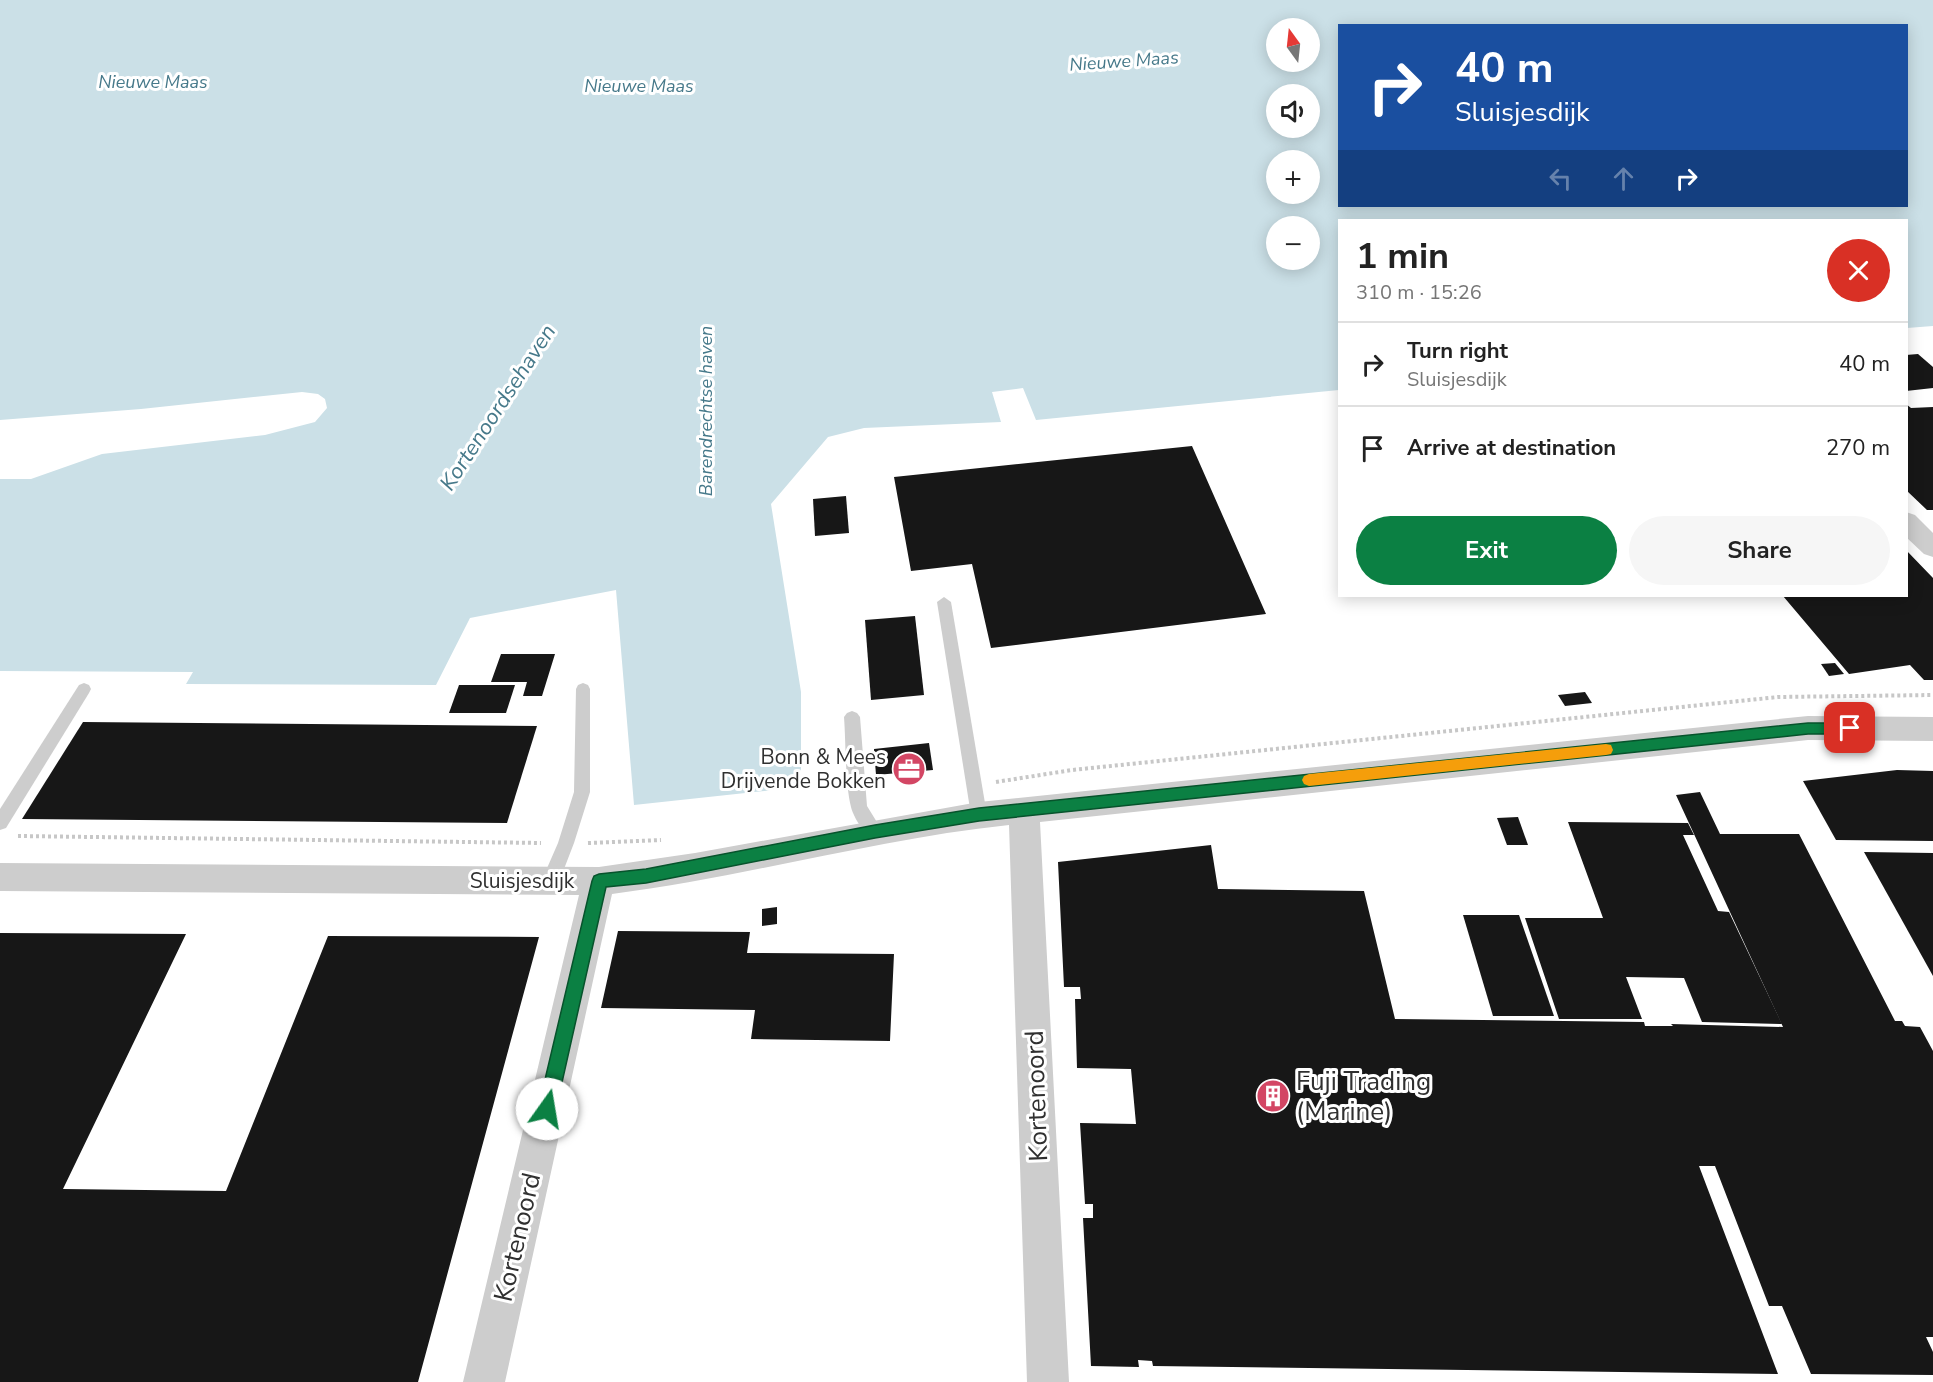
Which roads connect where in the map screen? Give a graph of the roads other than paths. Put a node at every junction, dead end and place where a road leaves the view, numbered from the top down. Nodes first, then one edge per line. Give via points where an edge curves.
1 (1908, 523) edge
2 (1933, 548) edge
3 (944, 602) dead end
4 (84, 689) dead end
5 (583, 689) dead end
6 (852, 717) dead end
7 (1933, 729) edge
8 (1024, 810) junction
9 (979, 815) junction
10 (0, 822) edge
11 (875, 832) junction
12 (0, 877) edge
13 (599, 881) junction
14 (550, 882) junction
15 (484, 1382) edge
16 (1048, 1382) edge

1 - 2 street
3 - 9 lane
4 - 10 lane
5 - 14 lane via 582,792
6 - 11 lane via 859,808
7 - 8 street, Sluisjesdijk via 1808,728
8 - 9 street, Sluisjesdijk
8 - 16 street, Kortenoord
9 - 11 street, Sluisjesdijk
11 - 13 street, Sluisjesdijk via 646,876
12 - 14 street, Sluisjesdijk
13 - 14 street, Sluisjesdijk
13 - 15 street, Kortenoord

